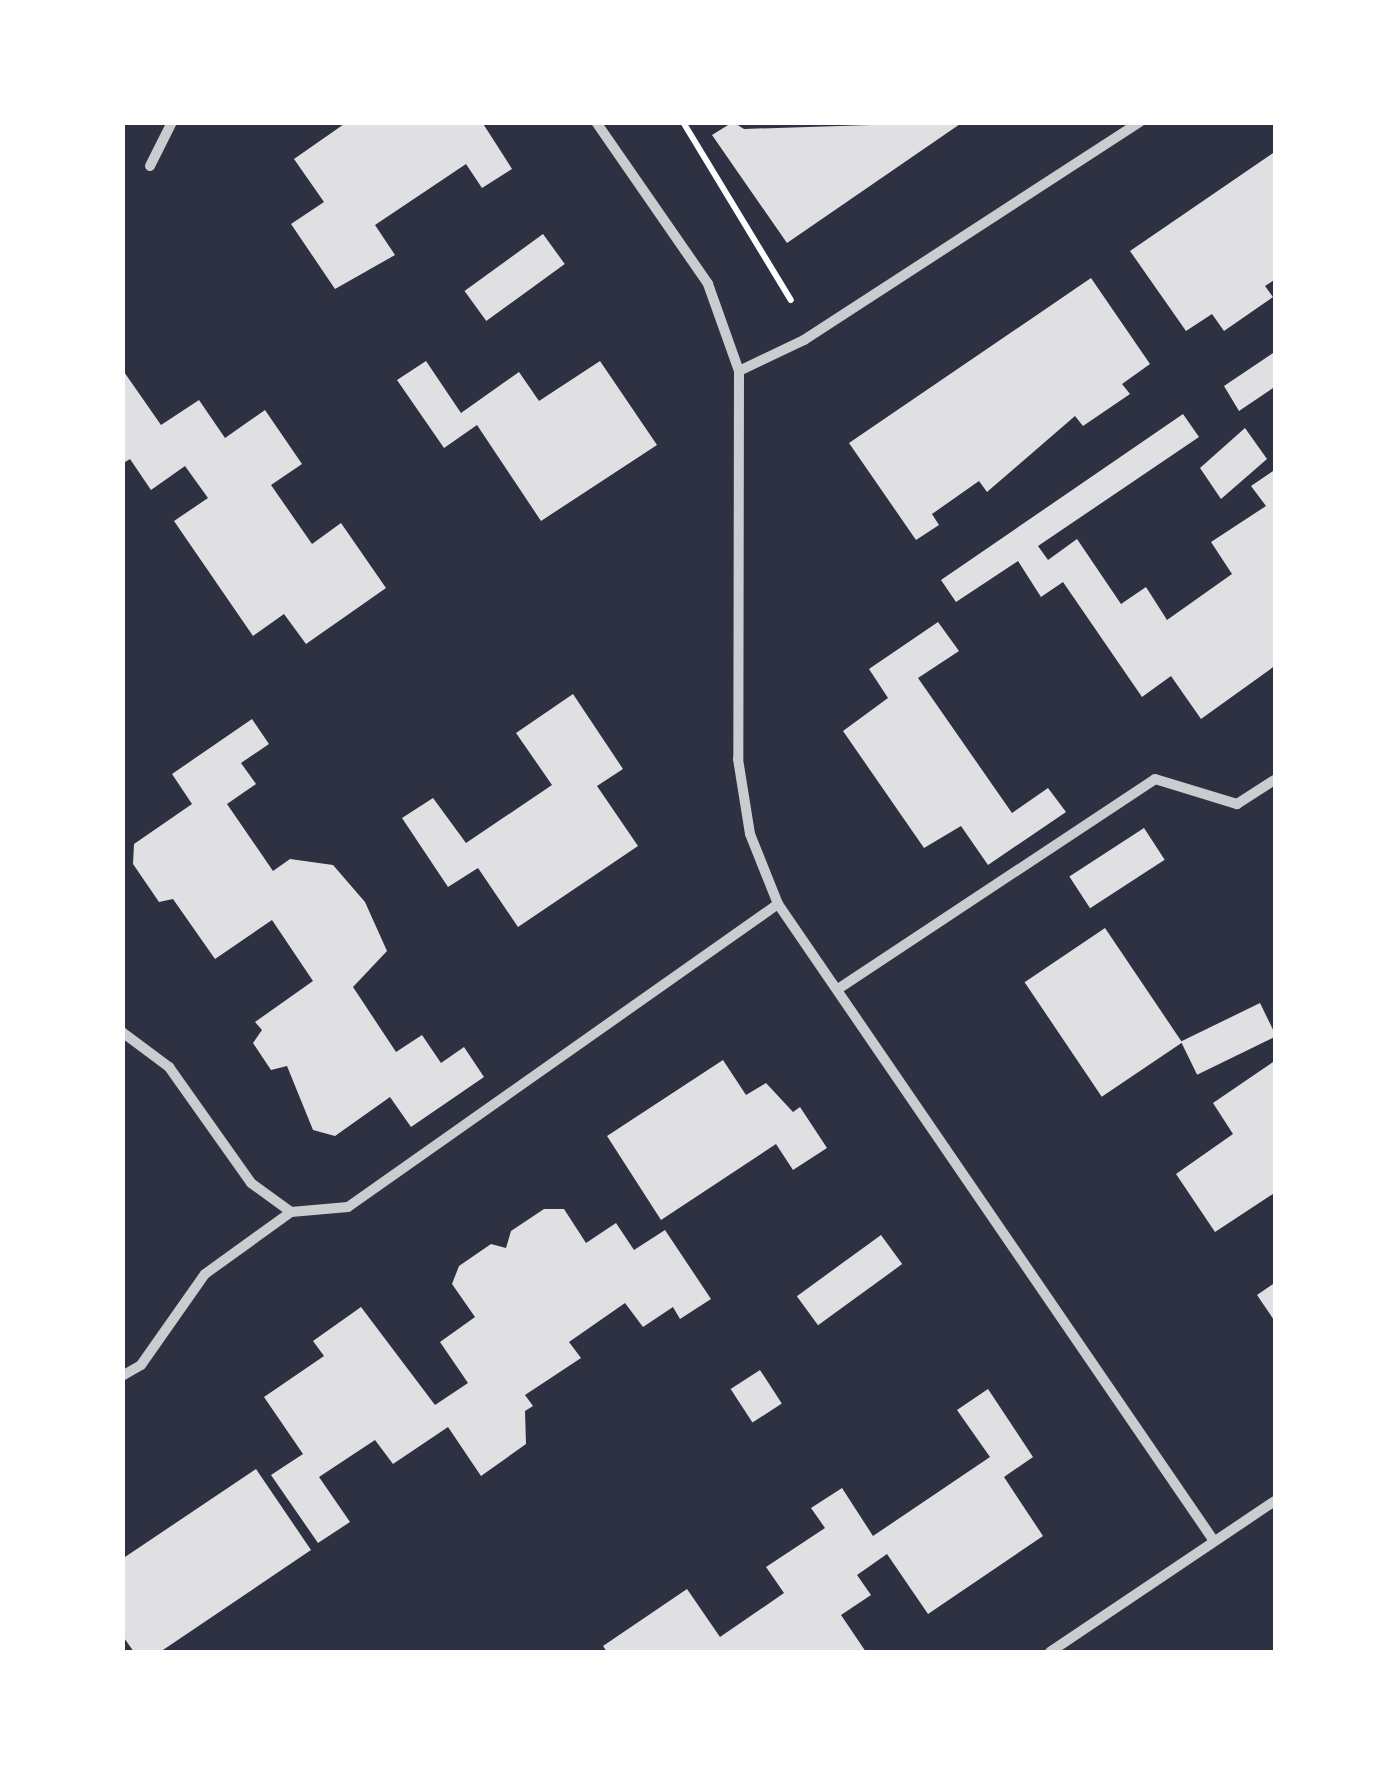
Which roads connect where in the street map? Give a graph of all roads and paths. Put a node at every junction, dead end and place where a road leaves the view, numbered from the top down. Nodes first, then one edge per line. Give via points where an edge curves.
1 (172, 122) edge
2 (596, 122) edge
3 (684, 122) edge
4 (1140, 122) edge
5 (150, 166) dead end
6 (804, 340) junction
7 (739, 371) junction
8 (1276, 779) edge
9 (778, 904) junction
10 (838, 989) junction
11 (122, 1032) edge
12 (291, 1212) junction
13 (122, 1376) edge
14 (1276, 1500) edge
15 (1214, 1541) junction
16 (1050, 1652) edge

1 - 5 street
2 - 7 street via 708,284
3 - 6 path via 786,286
4 - 6 street
6 - 7 street
7 - 9 street via 738,760 750,834
8 - 10 street via 1237,804 1155,779
9 - 10 street
9 - 12 street via 348,1206
10 - 15 street
11 - 12 street via 170,1067 250,1183
12 - 13 street via 205,1274 141,1366
14 - 15 street
15 - 16 street

